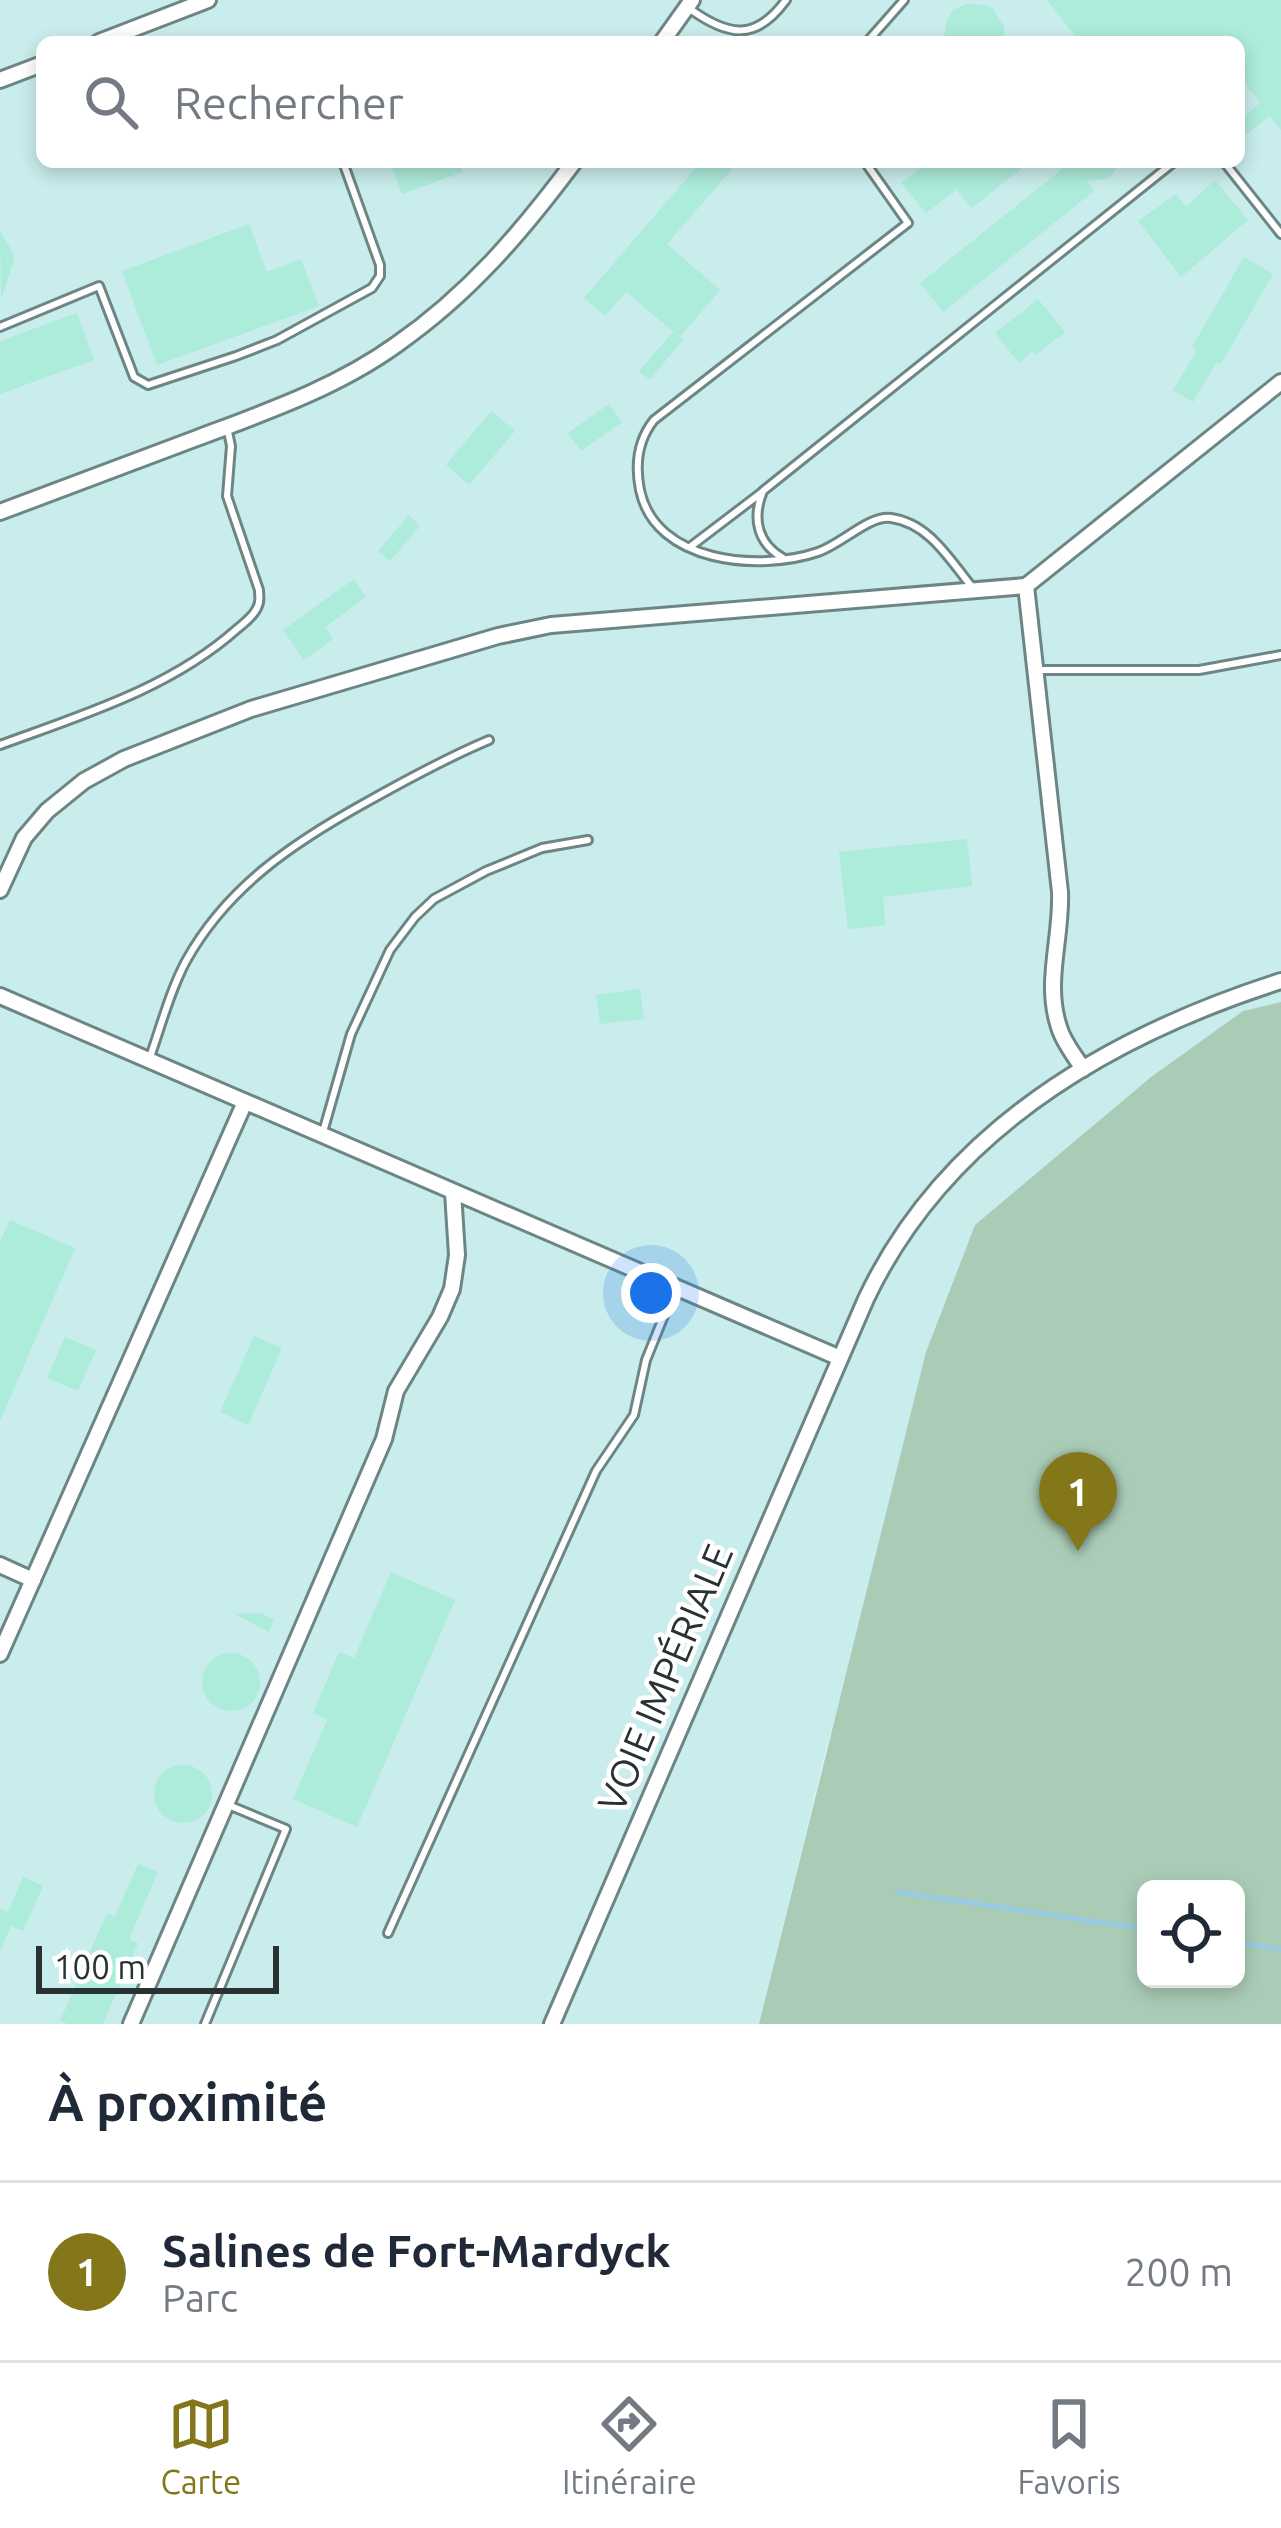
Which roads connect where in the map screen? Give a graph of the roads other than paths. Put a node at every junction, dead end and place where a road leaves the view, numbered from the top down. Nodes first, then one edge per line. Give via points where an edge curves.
1 (208, 0) edge
2 (786, 0) edge
3 (904, 0) edge
4 (690, 3) edge
5 (115, 36) edge
6 (666, 36) edge
7 (871, 36) edge
8 (36, 66) edge
9 (0, 80) edge
10 (345, 168) edge
11 (569, 168) edge
12 (869, 168) edge
13 (1167, 168) edge
14 (1229, 168) edge
15 (1281, 234) edge
16 (0, 327) edge
17 (1281, 382) edge
18 (226, 427) junction
19 (764, 491) junction
20 (0, 512) edge
21 (689, 548) junction
22 (786, 559) junction
23 (1026, 586) junction
24 (975, 590) junction
25 (1281, 655) edge
26 (1037, 670) junction
27 (489, 740) dead end
28 (0, 745) edge
29 (588, 841) dead end
30 (0, 890) edge
31 (1281, 981) edge
32 (0, 996) edge
33 (149, 1060) junction
34 (1083, 1069) junction
35 (245, 1102) junction
36 (322, 1136) junction
37 (453, 1192) junction
38 (675, 1288) junction
39 (840, 1358) junction
40 (0, 1565) edge
41 (33, 1580) junction
42 (0, 1654) edge
43 (226, 1804) junction
44 (388, 1933) dead end
45 (130, 2024) edge
46 (205, 2024) edge
47 (552, 2024) edge

1 - 5 street
2 - 4 lane via 751,30 722,27
3 - 7 lane
4 - 6 street
8 - 9 street
10 - 16 lane via 380,276 277,340 148,385 134,376 99,286
11 - 18 street via 512,243 418,330 337,380
12 - 21 lane via 908,223 645,433 638,475 645,505 658,527
13 - 19 lane
14 - 15 lane
17 - 23 street
18 - 20 street
18 - 28 lane via 227,496 259,590 254,613 146,688
19 - 21 lane
19 - 22 lane via 759,533
21 - 22 lane
22 - 24 lane via 838,544 874,519 895,518 929,535
23 - 24 street
23 - 26 street
24 - 30 street via 539,627 251,709 124,759 69,791 25,838
25 - 26 lane via 1198,670
26 - 34 street via 1060,892 1054,1004
27 - 33 lane via 330,822 257,873 190,954
29 - 36 lane via 542,848 486,871 409,923 351,1034
31 - 34 street, VOIE IMPÉRIALE via 1163,1026
32 - 33 street
33 - 35 street
34 - 39 street, VOIE IMPÉRIALE via 991,1133 930,1195 883,1264
35 - 36 street
35 - 41 street
36 - 37 street
37 - 38 street
37 - 43 street via 457,1262 448,1299 396,1390 384,1439
38 - 39 street
38 - 44 lane via 646,1360 637,1410 596,1471
39 - 47 street, VOIE IMPÉRIALE
40 - 41 street
41 - 42 street
43 - 45 street
43 - 46 lane via 286,1828

